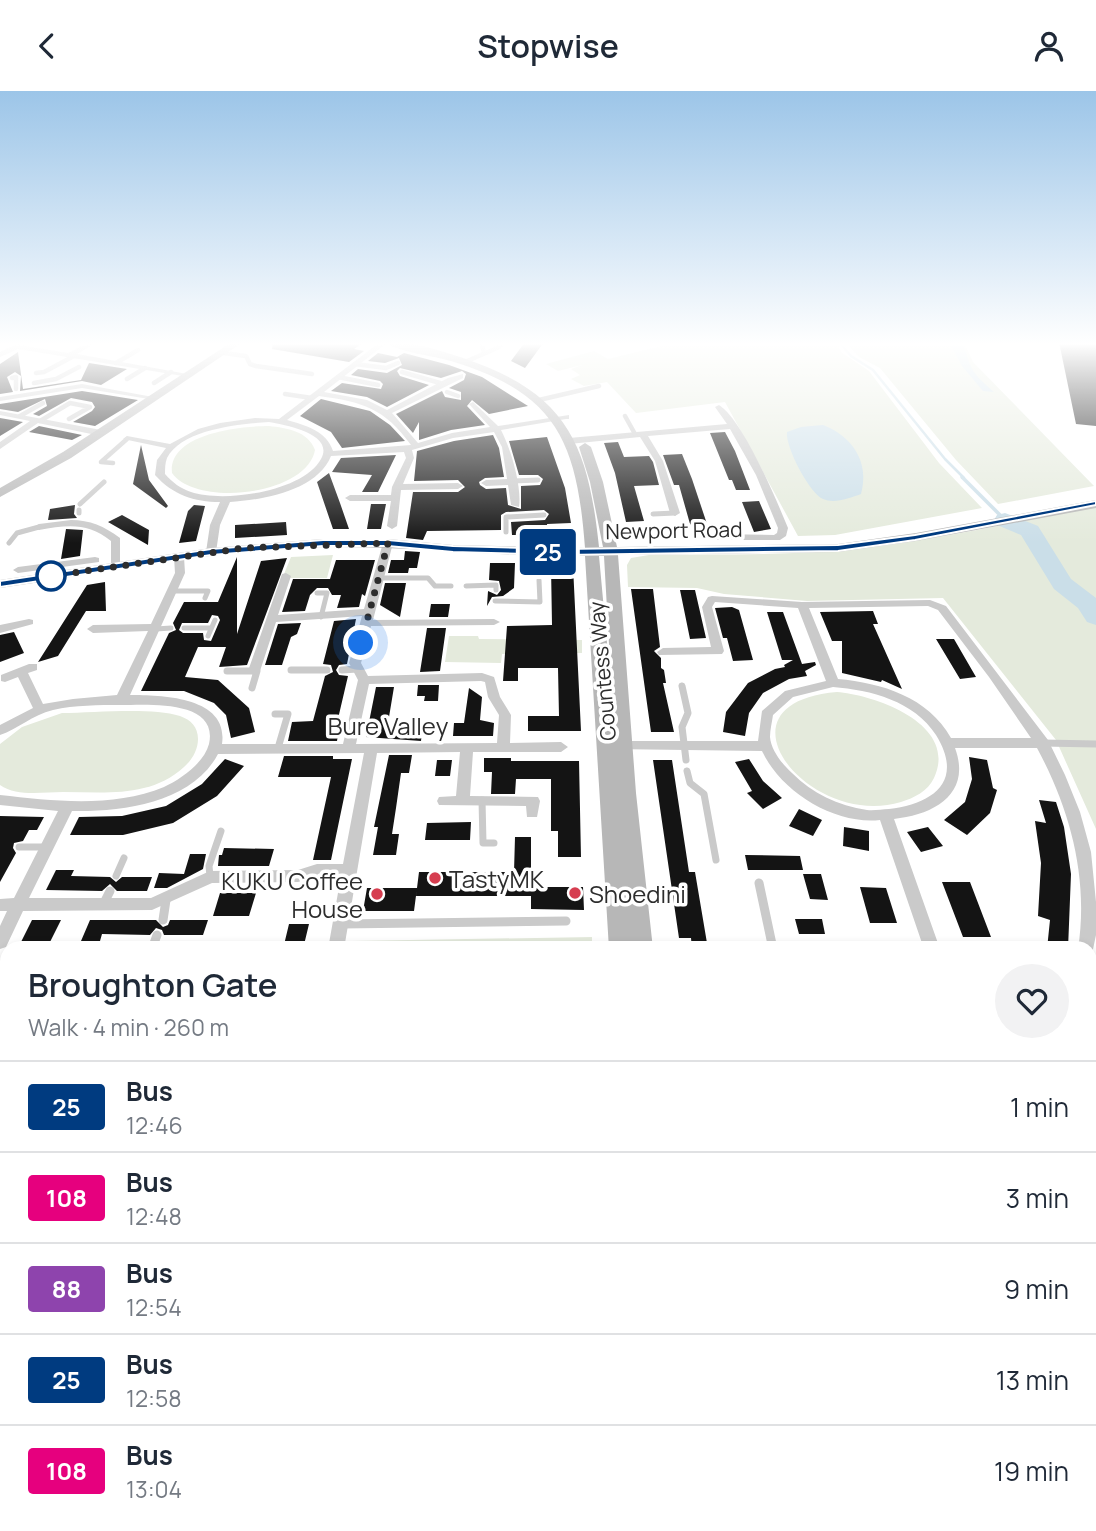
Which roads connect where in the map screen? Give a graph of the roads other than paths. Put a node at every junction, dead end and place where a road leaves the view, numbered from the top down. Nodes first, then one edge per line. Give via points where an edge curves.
1 (33, 409) edge
2 (58, 409) edge
3 (86, 409) edge
4 (137, 409) edge
5 (296, 409) edge
6 (382, 409) edge
7 (395, 409) edge
8 (478, 409) edge
9 (553, 409) edge
10 (721, 409) edge
11 (388, 412) junction
12 (0, 413) edge
13 (625, 416) dead end
14 (20, 417) junction
15 (562, 418) junction
16 (69, 419) dead end
17 (38, 420) junction
18 (281, 421) junction
19 (733, 426) junction
20 (496, 428) junction
21 (100, 433) junction
22 (638, 434) junction
23 (127, 439) joint
24 (582, 439) junction
25 (569, 441) junction
26 (172, 447) junction
27 (3, 448) edge
28 (412, 448) junction
29 (67, 454) junction
30 (327, 454) junction
31 (113, 463) dead end
32 (538, 480) dead end
33 (513, 481) junction
34 (104, 482) dead end
35 (486, 483) dead end
36 (458, 486) dead end
37 (397, 487) junction
38 (0, 493) edge
39 (350, 498) dead end
40 (395, 498) junction
41 (226, 499) junction
42 (1096, 503) edge
43 (0, 504) edge
44 (517, 511) junction
45 (79, 512) junction
46 (675, 513) joint
47 (653, 514) dead end
48 (544, 515) dead end
49 (392, 526) dead end
50 (39, 527) joint
51 (506, 532) dead end
52 (714, 537) dead end
53 (9, 543) dead end
54 (388, 543) junction
55 (405, 544) joint
56 (591, 547) junction
57 (610, 547) junction
58 (211, 552) junction
59 (179, 557) junction
60 (94, 560) dead end
61 (116, 567) junction
62 (65, 569) junction
63 (18, 570) dead end
64 (286, 576) dead end
65 (380, 578) junction
66 (539, 580) dead end
67 (0, 584) edge
68 (452, 586) dead end
69 (466, 586) dead end
70 (172, 591) junction
71 (317, 593) dead end
72 (205, 598) dead end
73 (802, 605) junction
74 (495, 608) junction
75 (321, 617) junction
76 (368, 618) junction
77 (272, 619) junction
78 (215, 620) dead end
79 (29, 622) dead end
80 (93, 628) dead end
81 (156, 628) junction
82 (171, 628) dead end
83 (184, 628) dead end
84 (211, 628) junction
85 (0, 629) edge
86 (208, 636) dead end
87 (663, 652) dead end
88 (291, 670) dead end
89 (327, 670) dead end
90 (342, 670) dead end
91 (227, 671) dead end
92 (254, 671) junction
93 (361, 674) junction
94 (5, 678) dead end
95 (833, 683) junction
96 (682, 686) dead end
97 (252, 688) dead end
98 (121, 701) junction
99 (40, 710) junction
100 (275, 714) dead end
101 (0, 731) edge
102 (948, 743) junction
103 (1043, 743) junction
104 (1096, 744) edge
105 (683, 745) junction
106 (616, 746) junction
107 (764, 746) junction
108 (349, 747) junction
109 (503, 747) junction
110 (561, 747) dead end
111 (278, 748) junction
112 (371, 748) junction
113 (467, 748) junction
114 (215, 749) junction
115 (685, 760) dead end
116 (687, 771) dead end
117 (0, 800) edge
118 (463, 800) junction
119 (482, 800) junction
120 (444, 801) dead end
121 (68, 805) junction
122 (532, 813) dead end
123 (886, 816) junction
124 (221, 831) dead end
125 (494, 843) dead end
126 (19, 847) dead end
127 (47, 847) junction
128 (124, 858) dead end
129 (716, 860) dead end
130 (351, 870) junction
131 (116, 877) dead end
132 (209, 877) junction
133 (759, 883) dead end
134 (166, 899) junction
135 (0, 905) edge
136 (18, 905) junction
137 (163, 920) dead end
138 (566, 921) dead end
139 (341, 924) junction
140 (157, 935) dead end
141 (0, 941) edge
142 (155, 941) edge
143 (338, 941) edge
144 (620, 941) edge
145 (641, 941) edge
146 (771, 941) edge
147 (929, 941) edge
148 (1086, 941) edge

1 - 14 lane
2 - 17 lane
3 - 16 lane
4 - 21 street
5 - 18 street
6 - 11 street
7 - 11 street
8 - 20 street
9 - 15 street, Countess Way
10 - 19 street
11 - 28 street via 401,423
12 - 14 street
13 - 22 lane
14 - 17 street
15 - 20 street
15 - 24 street, Countess Way
15 - 25 street, Countess Way
17 - 21 street
17 - 27 street
18 - 26 street via 216,426
18 - 30 street via 317,433 324,439
19 - 22 street
19 - 52 street via 761,475 782,534 776,538
20 - 28 street
20 - 33 street via 506,447
21 - 29 street
22 - 24 street
22 - 46 street via 659,461
23 - 26 street
23 - 31 lane via 101,463
24 - 25 street
24 - 57 street, Countess Way via 598,481
25 - 56 street, Countess Way via 579,463
26 - 41 street via 159,468 165,482 182,493
28 - 30 street
28 - 37 street
29 - 38 street
29 - 43 street
30 - 41 street via 316,470 294,485
32 - 33 lane
33 - 35 street
33 - 44 street
34 - 45 lane via 82,500
36 - 37 street
37 - 40 street
39 - 40 street
40 - 49 street
41 - 58 street via 215,525
42 - 57 street, Newport Road via 838,548
44 - 48 lane
44 - 51 lane via 506,516
45 - 50 street
45 - 61 street via 116,541
46 - 47 lane
50 - 53 lane via 21,530
54 - 55 street, Newport Road
54 - 58 street, Newport Road
54 - 65 street
55 - 56 street, Newport Road via 453,549
56 - 57 street, Newport Road
56 - 106 street, Countess Way
57 - 106 street, Countess Way
58 - 59 street, Newport Road
59 - 61 street, Newport Road
59 - 70 street via 180,573
60 - 62 street
61 - 62 street, Newport Road
62 - 63 street
62 - 67 street, Newport Road
64 - 77 street
65 - 68 lane via 428,578 435,586
65 - 76 street
66 - 74 lane via 540,602
69 - 74 lane via 496,585
70 - 72 lane via 208,591
70 - 81 street
71 - 75 lane via 327,593
73 - 87 street via 712,599 707,607 719,651
73 - 95 street
73 - 103 street via 930,603 942,608
74 - 76 street
75 - 76 street via 334,613
75 - 77 street
76 - 93 street via 355,663
77 - 92 street
78 - 84 lane
79 - 85 street
80 - 81 street
81 - 82 lane
81 - 98 street
83 - 84 lane
84 - 86 lane
88 - 89 lane
90 - 93 lane
91 - 92 lane
92 - 97 lane
93 - 108 street
93 - 109 street via 489,680 505,715
94 - 99 street via 27,670
95 - 102 street via 866,686 908,703 927,715
95 - 107 street via 813,685 781,698 764,722
96 - 105 lane via 688,713 682,727
98 - 99 street
98 - 114 street via 195,708 214,723
99 - 101 street
100 - 111 lane via 288,714
102 - 103 street
102 - 123 street via 954,769 945,792 921,809
103 - 104 lane
103 - 148 street via 1082,836 1088,883
105 - 106 street
105 - 107 street
105 - 115 lane
106 - 144 street, Countess Way
106 - 145 street, Countess Way
107 - 123 street via 771,762 801,792 846,812
108 - 111 street, Bure Valley
108 - 112 street, Bure Valley
109 - 110 street, Bure Valley
109 - 113 street, Bure Valley
111 - 114 street, Bure Valley
112 - 113 street, Bure Valley
112 - 130 street
113 - 118 street
114 - 121 street via 196,774 156,797
116 - 129 lane via 690,783 704,794
117 - 121 street
118 - 119 street
118 - 120 street
119 - 122 street via 533,801
119 - 125 lane via 483,843
121 - 127 street
123 - 147 street
124 - 132 lane
126 - 127 lane
127 - 136 street
128 - 131 lane
130 - 132 street
130 - 139 street
132 - 134 street
133 - 146 lane
134 - 136 street via 152,904 107,897
134 - 137 lane
135 - 136 street
136 - 141 street
138 - 139 lane
139 - 143 street
140 - 142 lane

